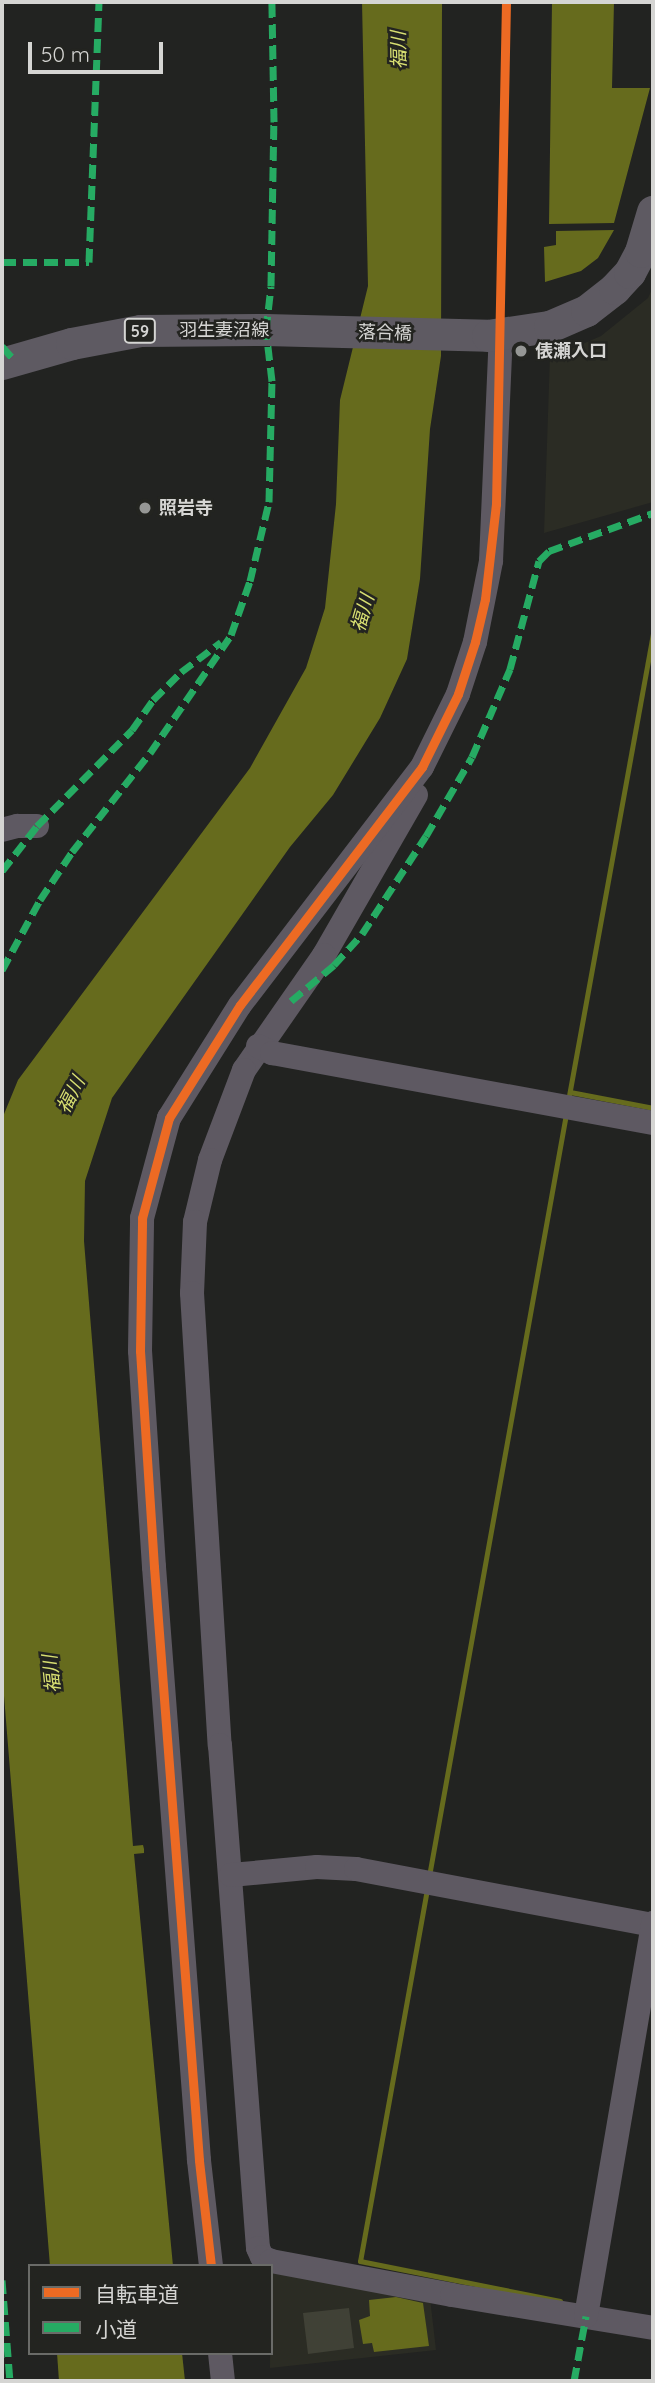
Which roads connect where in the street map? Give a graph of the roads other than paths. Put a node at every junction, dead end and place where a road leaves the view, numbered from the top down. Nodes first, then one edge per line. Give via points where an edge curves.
1 (653, 212) edge
2 (282, 330) joint
3 (494, 336) junction
4 (2, 364) edge
5 (422, 767) junction
6 (37, 826) dead end
7 (2, 830) edge
8 (258, 1046) junction
9 (653, 1123) edge
10 (231, 1875) junction
11 (653, 1924) edge
12 (211, 2264) edge
13 (586, 2316) junction
14 (653, 2328) edge
15 (220, 2355) edge
16 (223, 2381) edge

1 - 3 main road, 59 via 630,273 602,301 550,327
2 - 3 main road, 落合橋 / 59
2 - 4 main road, 羽生妻沼線 / 59 via 141,331
3 - 5 street via 496,504 485,599 458,694
5 - 8 street via 416,797 382,858 324,956
5 - 12 street via 240,1005 169,1118 142,1218 140,1351
6 - 7 street
8 - 9 street via 272,1053
8 - 10 street via 244,1070 210,1160 193,1247
10 - 11 street via 317,1867 356,1869
10 - 13 street via 262,2257
11 - 13 street
13 - 14 street
15 - 16 street

